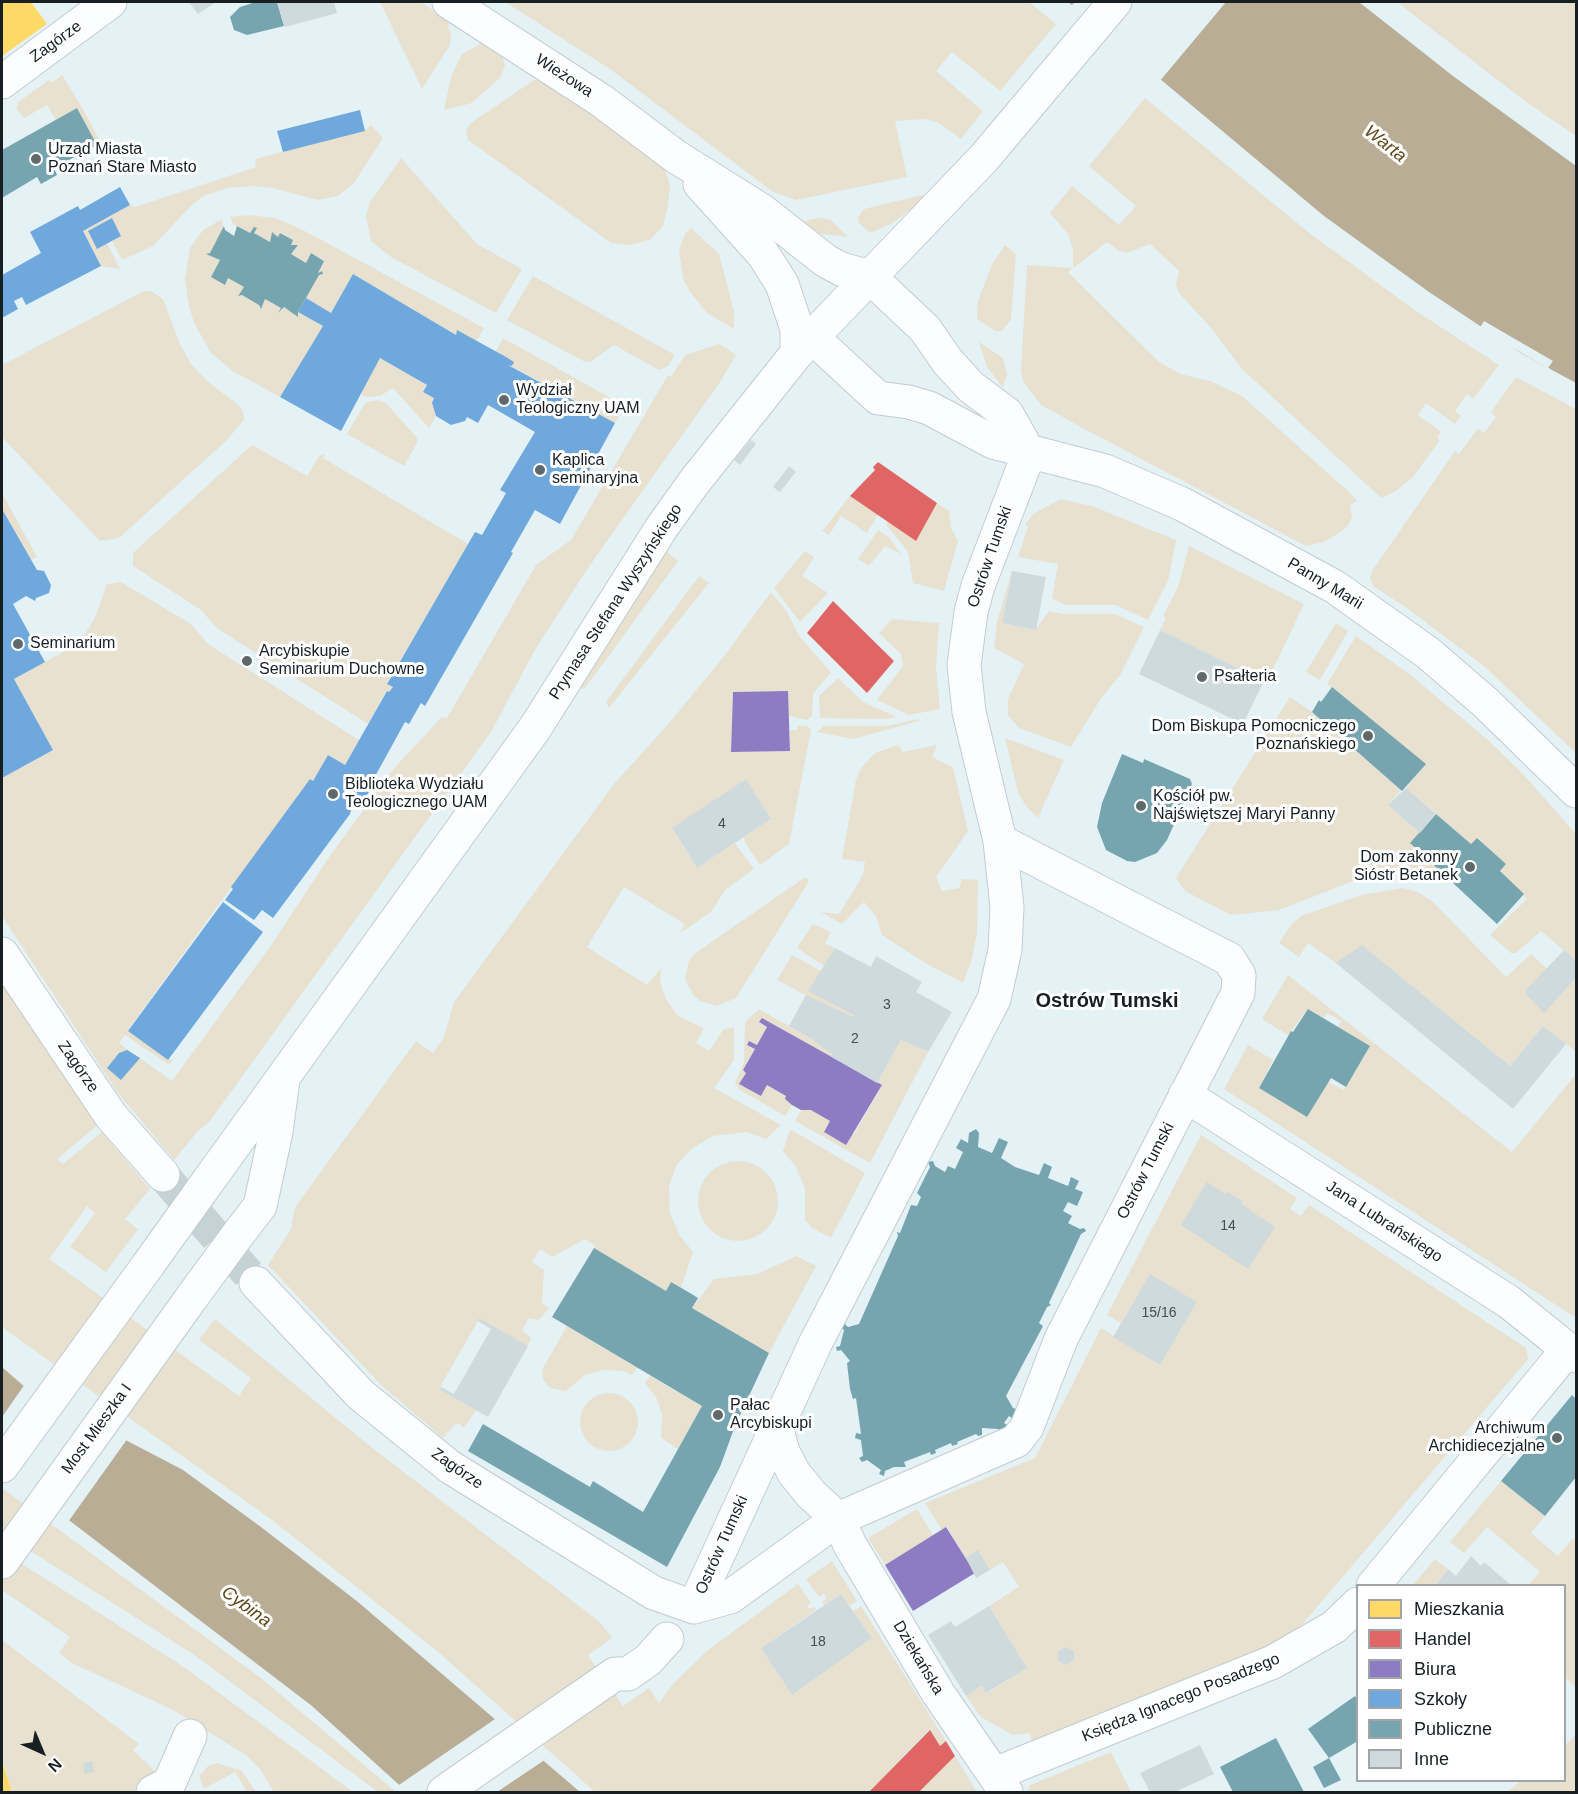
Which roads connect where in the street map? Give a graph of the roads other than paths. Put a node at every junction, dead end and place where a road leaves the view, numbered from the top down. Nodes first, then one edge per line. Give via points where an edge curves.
1 (110, 2) edge
2 (448, 2) edge
3 (1115, 2) edge
4 (2, 82) edge
5 (675, 156) junction
6 (870, 277) junction
7 (805, 345) junction
8 (1029, 453) junction
9 (1576, 792) edge
10 (1000, 841) junction
11 (2, 954) edge
12 (284, 1075) junction
13 (1185, 1095) junction
14 (163, 1175) tunnel mouth
15 (256, 1283) tunnel mouth
16 (192, 1296) joint
17 (1572, 1352) edge
18 (776, 1426) junction
19 (2, 1466) edge
20 (838, 1519) junction
21 (2, 1562) edge
22 (1375, 1584) edge
23 (1356, 1606) edge
24 (694, 1607) junction
25 (667, 1639) dead end
26 (190, 1736) dead end
27 (1000, 1783) edge
28 (161, 1788) edge
29 (444, 1792) edge

1 - 4 street, Zagórze
2 - 5 street, Wieżowa via 602,101
3 - 6 street, Prymasa Stefana Wyszyńskiego via 984,158
5 - 6 street, Wieżowa via 761,210 826,261
5 - 7 street, Wieżowa via 763,254 782,284
6 - 7 street, Prymasa Stefana Wyszyńskiego
6 - 8 street via 925,329 971,387 1007,414
7 - 8 street, Panny Marii via 878,398 929,408 993,442
7 - 12 street, Prymasa Stefana Wyszyńskiego via 662,527 535,728
8 - 9 street, Panny Marii via 1105,471 1182,504 1335,587 1453,674
8 - 10 street, Ostrów Tumski via 978,586 964,665 969,712
10 - 13 street, Ostrów Tumski via 1229,958 1239,975 1238,993
10 - 18 street, Ostrów Tumski via 1007,907 1005,950 994,999
11 - 14 street, Zagórze via 111,1116
12 - 16 street, Prymasa Stefana Wyszyńskiego, bridge via 260,1206
12 - 19 street, Prymasa Stefana Wyszyńskiego, bridge
13 - 17 street, Jana Lubrańskiego via 1509,1302
13 - 20 street, Ostrów Tumski via 1061,1339 1027,1427 1016,1441
15 - 24 street, Zagórze via 361,1395 450,1467 654,1593
16 - 21 street, Most Mieszka I
17 - 22 street
18 - 20 street via 794,1473
18 - 24 street, Ostrów Tumski
20 - 24 street, Ostrów Tumski via 729,1597
20 - 27 street, Dziekańska via 938,1693
23 - 27 street, Księdza Ignacego Posadzego via 1334,1627 1273,1662
25 - 29 street via 628,1674 615,1674
26 - 28 street

